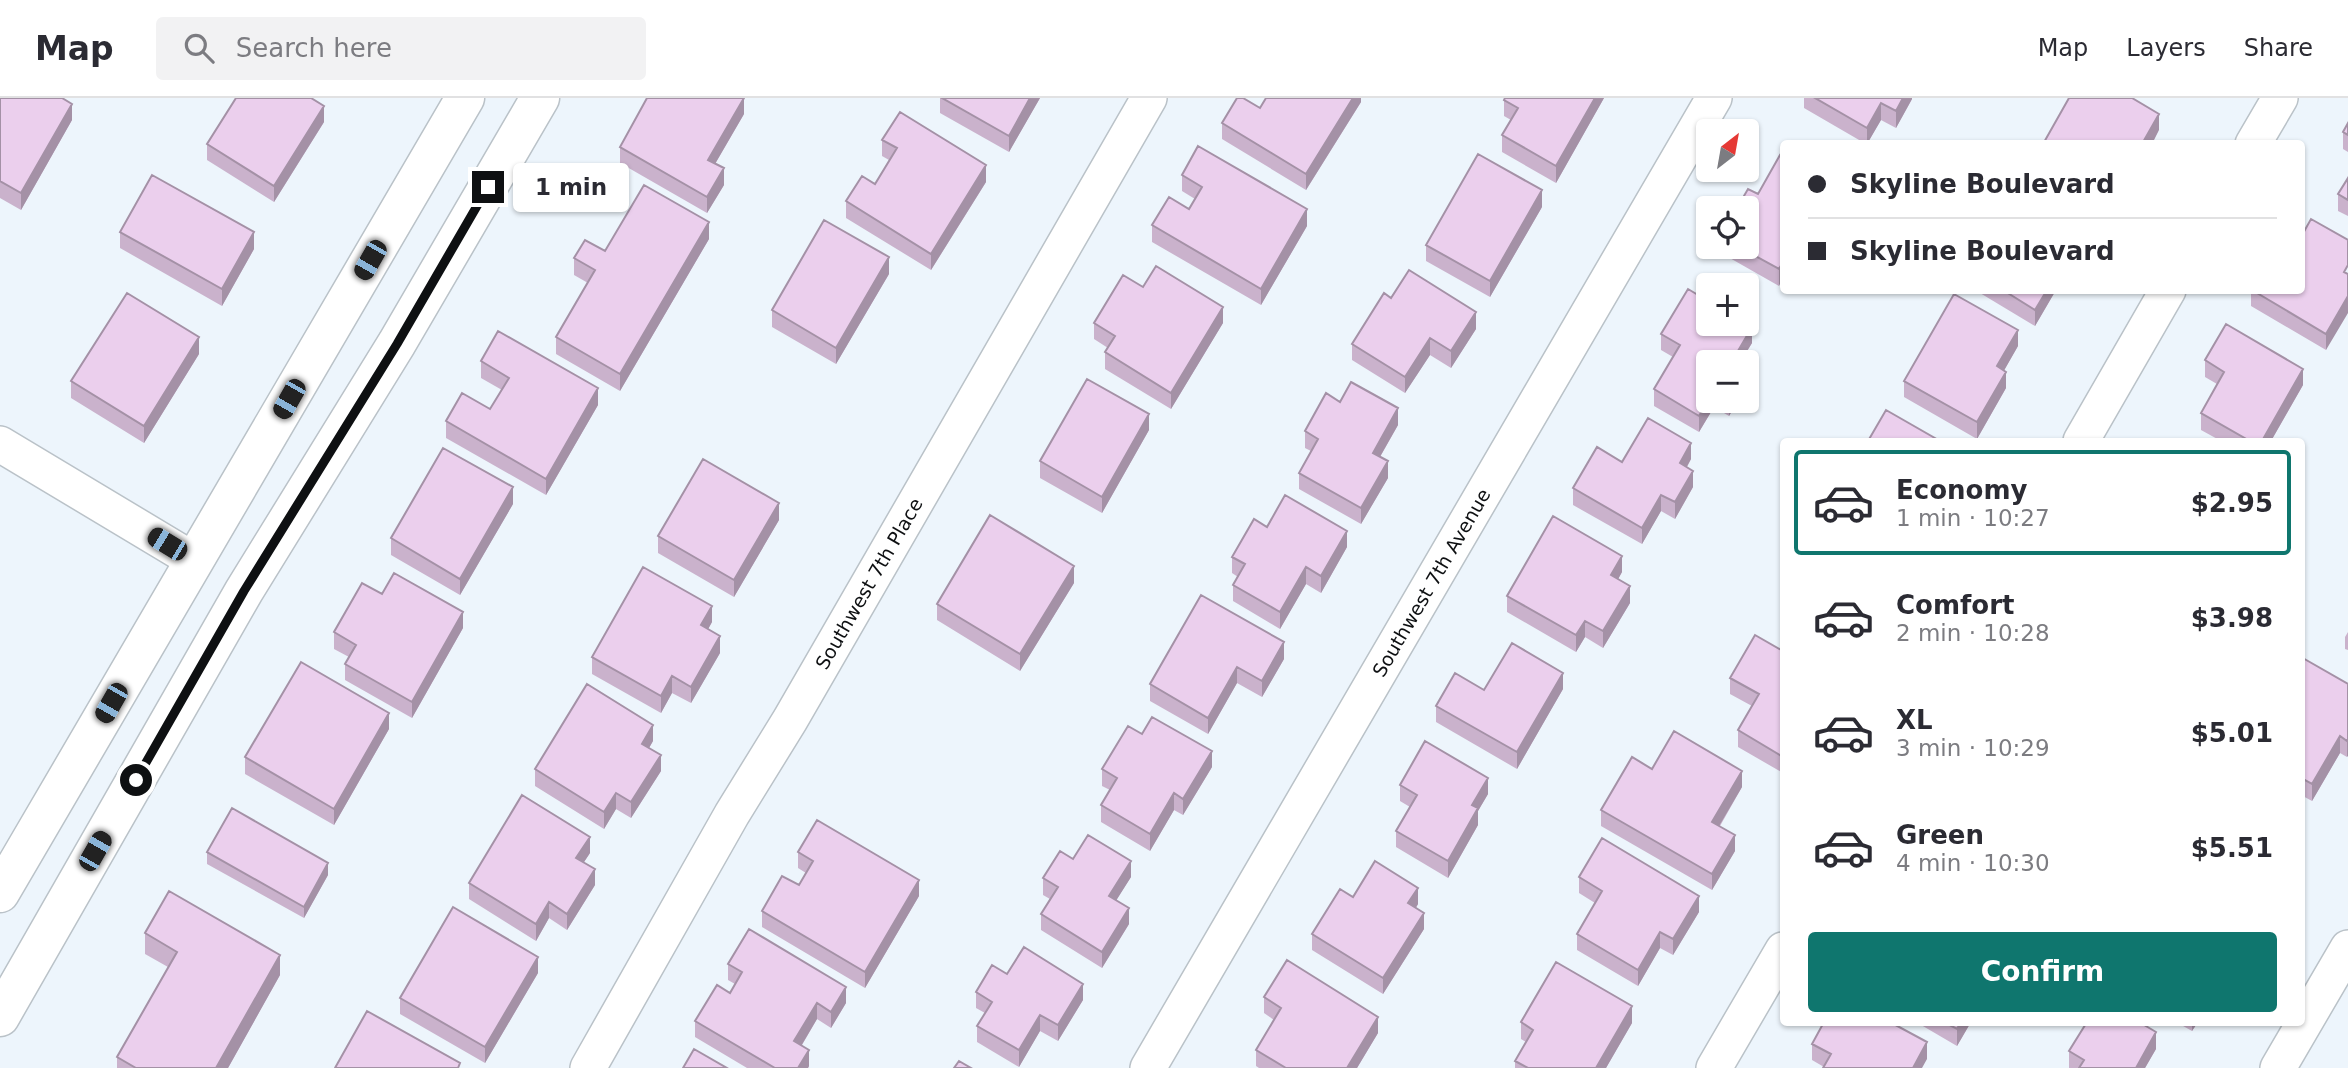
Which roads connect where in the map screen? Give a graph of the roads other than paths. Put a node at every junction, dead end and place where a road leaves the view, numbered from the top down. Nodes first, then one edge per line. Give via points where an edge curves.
1 (465, 98) edge
2 (540, 98) edge
3 (1149, 98) edge
4 (1714, 98) edge
5 (2280, 98) edge
6 (2255, 140) edge
7 (2166, 294) edge
8 (2083, 438) edge
9 (0, 444) edge
10 (195, 561) junction
11 (244, 591) junction
12 (0, 893) edge
13 (2348, 948) edge
14 (1780, 955) edge
15 (0, 1017) edge
16 (2305, 1022) edge
17 (2302, 1026) edge
18 (587, 1068) edge
19 (1148, 1068) edge
20 (1714, 1068) edge
21 (2278, 1068) edge

1 - 10 street
2 - 11 street via 397,344
3 - 18 street, Southwest 7th Place
4 - 19 street, Southwest 7th Avenue
5 - 6 street
7 - 8 street
9 - 10 street
10 - 11 street
10 - 12 street
11 - 15 street
13 - 16 street
14 - 20 street
17 - 21 street

